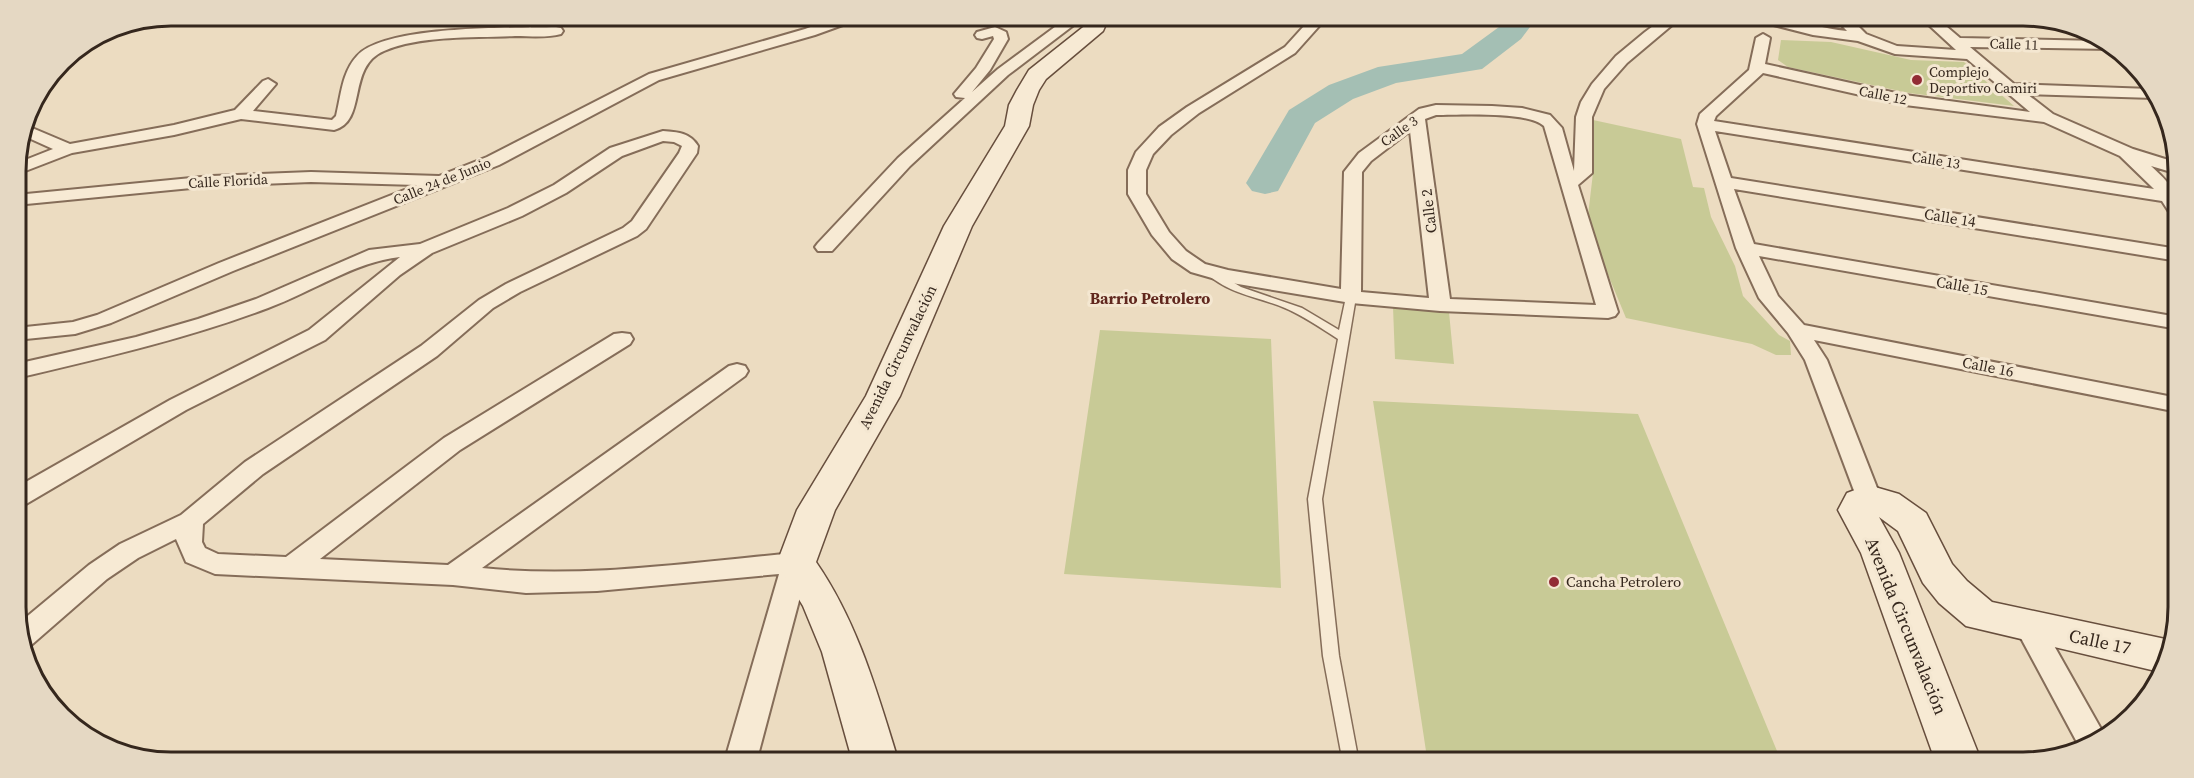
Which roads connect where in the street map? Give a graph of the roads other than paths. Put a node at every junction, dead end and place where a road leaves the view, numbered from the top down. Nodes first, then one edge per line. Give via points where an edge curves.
1 (827, 26) edge
2 (1076, 26) edge
3 (1081, 26) edge
4 (1312, 26) edge
5 (1661, 26) edge
6 (1794, 26) edge
7 (1850, 26) edge
8 (1938, 26) edge
9 (556, 31) dead end
10 (982, 35) dead end
11 (1763, 38) dead end
12 (1861, 38) junction
13 (1957, 42) junction
14 (2097, 46) edge
15 (1971, 55) junction
16 (1757, 67) junction
17 (268, 84) dead end
18 (2010, 89) junction
19 (2146, 94) edge
20 (241, 114) junction
21 (2047, 117) junction
22 (1417, 118) junction
23 (949, 123) junction
24 (1705, 124) junction
25 (30, 133) edge
26 (68, 148) junction
27 (2126, 152) junction
28 (26, 165) edge
29 (2168, 166) edge
30 (442, 181) junction
31 (1722, 182) junction
32 (1569, 183) junction
33 (2167, 196) joint
34 (26, 199) edge
35 (825, 247) dead end
36 (1746, 248) junction
37 (424, 249) junction
38 (2168, 253) edge
39 (1211, 272) junction
40 (1351, 297) junction
41 (1440, 305) junction
42 (2168, 321) edge
43 (1797, 330) junction
44 (26, 335) edge
45 (1342, 337) junction
46 (622, 339) dead end
47 (26, 369) edge
48 (737, 371) dead end
49 (2168, 403) edge
50 (26, 493) edge
51 (1868, 498) junction
52 (190, 521) junction
53 (796, 563) junction
54 (289, 569) junction
55 (453, 575) junction
56 (2029, 627) junction
57 (28, 632) edge
58 (2161, 655) edge
59 (2089, 736) edge
60 (743, 752) edge
61 (873, 752) edge
62 (1349, 752) edge
63 (1955, 752) edge

1 - 30 street, Calle 24 de Junio via 654,77 523,147
2 - 23 street via 1003,72
3 - 53 main road, Avenida Circunvalación via 1028,90 1017,126 958,226 883,396 816,510
4 - 39 street via 1283,56 1165,130 1145,152 1137,170 1137,194 1161,235 1179,255
5 - 32 street via 1603,80 1589,101 1584,118 1583,173
6 - 12 street
7 - 12 street
8 - 13 street
9 - 20 street via 440,36 370,51 354,74 344,116 334,125
10 - 23 street via 995,32 1001,34 1001,39 982,70 964,89
11 - 16 street
12 - 15 street via 1903,52
13 - 14 street, Calle 11
13 - 15 street
15 - 18 street
16 - 21 street, Calle 12 via 1905,100
16 - 24 street via 1708,114
17 - 20 street
18 - 19 street
18 - 21 street
20 - 26 street
21 - 27 street
22 - 32 street, Calle 3 via 1436,110 1544,118 1554,128
22 - 40 street, Calle 3 via 1365,157 1353,172
22 - 41 street, Calle 2
23 - 35 street via 904,162
24 - 31 street
24 - 33 street, Calle 13
25 - 26 street
26 - 28 street
27 - 29 street
27 - 33 street via 2147,170
30 - 34 street, Calle Florida via 311,177 212,181
30 - 44 street, Calle 24 de Junio via 104,319 75,328
31 - 36 street
31 - 38 street, Calle 14
32 - 41 street, Calle 3 via 1608,312
36 - 42 street, Calle 15
36 - 43 street via 1768,298
37 - 47 street via 376,254 263,303 205,323
37 - 50 street via 316,335 178,405
37 - 52 street via 514,212 637,143 663,136 677,137 690,146 639,225 630,232 486,304 429,351 254,468
39 - 40 street
39 - 45 lane via 1234,290 1309,314
40 - 41 street
40 - 45 lane
43 - 49 street, Calle 16
43 - 51 street via 1816,360
45 - 62 lane via 1315,499 1331,656
46 - 54 street via 452,444
48 - 55 street
51 - 56 main road via 1886,502 1913,523 1937,573 1967,605 1980,615
51 - 63 main road, Avenida Circunvalación via 1860,502 1857,510 1880,553
52 - 54 street via 189,542 195,555 215,564
52 - 57 street via 98,572
53 - 55 street via 597,581 526,583
53 - 60 street
53 - 61 main road via 821,601 843,652
54 - 55 street
56 - 58 main road, Calle 17
56 - 59 street

